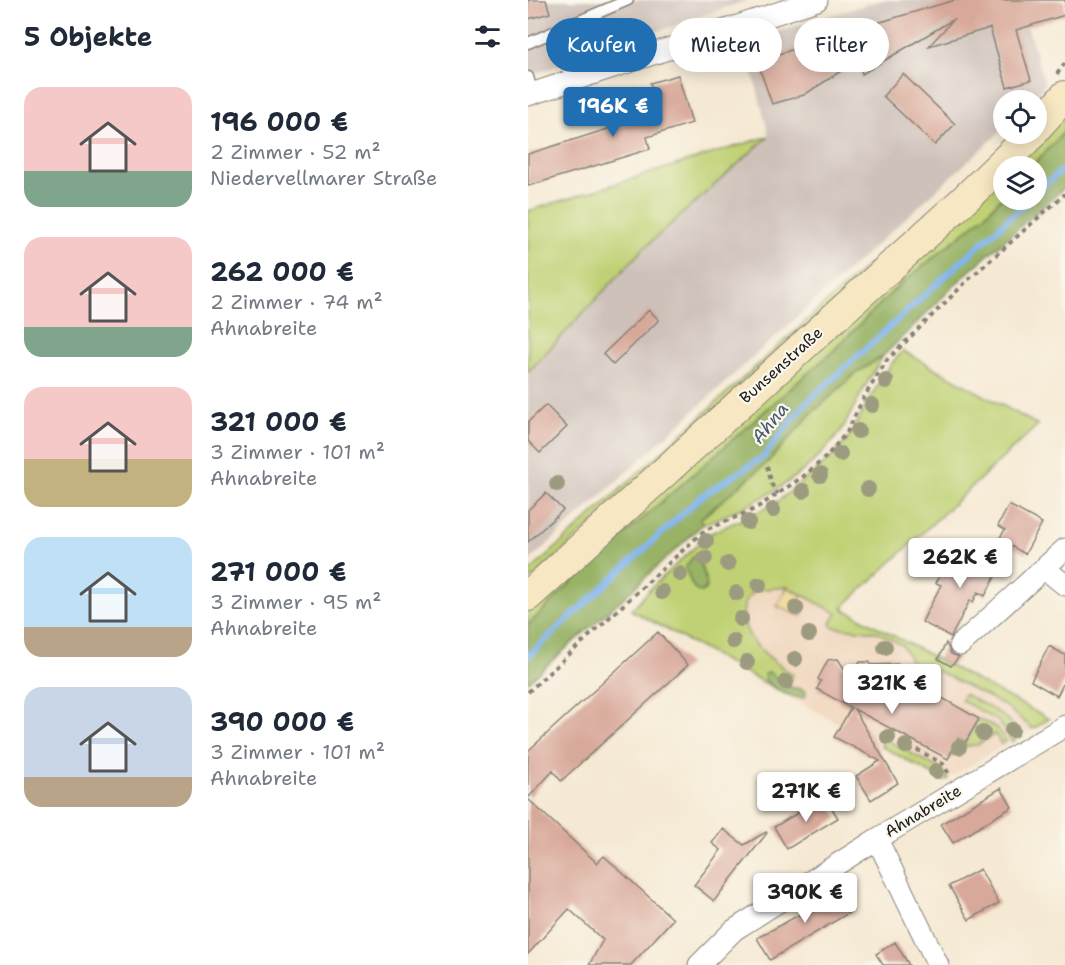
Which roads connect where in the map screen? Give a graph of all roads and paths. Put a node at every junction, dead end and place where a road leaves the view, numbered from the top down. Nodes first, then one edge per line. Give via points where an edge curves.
1 (628, 0) edge
2 (817, 0) edge
3 (528, 43) edge
4 (530, 89) edge
5 (1065, 96) edge
6 (1047, 116) edge
7 (1022, 144) edge
8 (1065, 194) edge
9 (767, 465) dead end
10 (778, 494) junction
11 (1065, 549) edge
12 (1045, 569) junction
13 (1065, 585) edge
14 (528, 596) edge
15 (960, 645) dead end
16 (528, 692) edge
17 (1065, 726) edge
18 (909, 746) dead end
19 (943, 764) dead end
20 (877, 839) junction
21 (699, 965) edge
22 (938, 965) edge

1 - 3 lane
2 - 4 street
5 - 6 street
7 - 14 street, Bunsenstraße
8 - 10 path via 910,335 887,360 847,432 804,476
9 - 10 path
10 - 16 path via 755,509 705,530
11 - 12 street
12 - 13 street
12 - 15 street
17 - 20 street, Ahnabreite
18 - 19 path
20 - 21 street, Ahnabreite via 734,930
20 - 22 street

